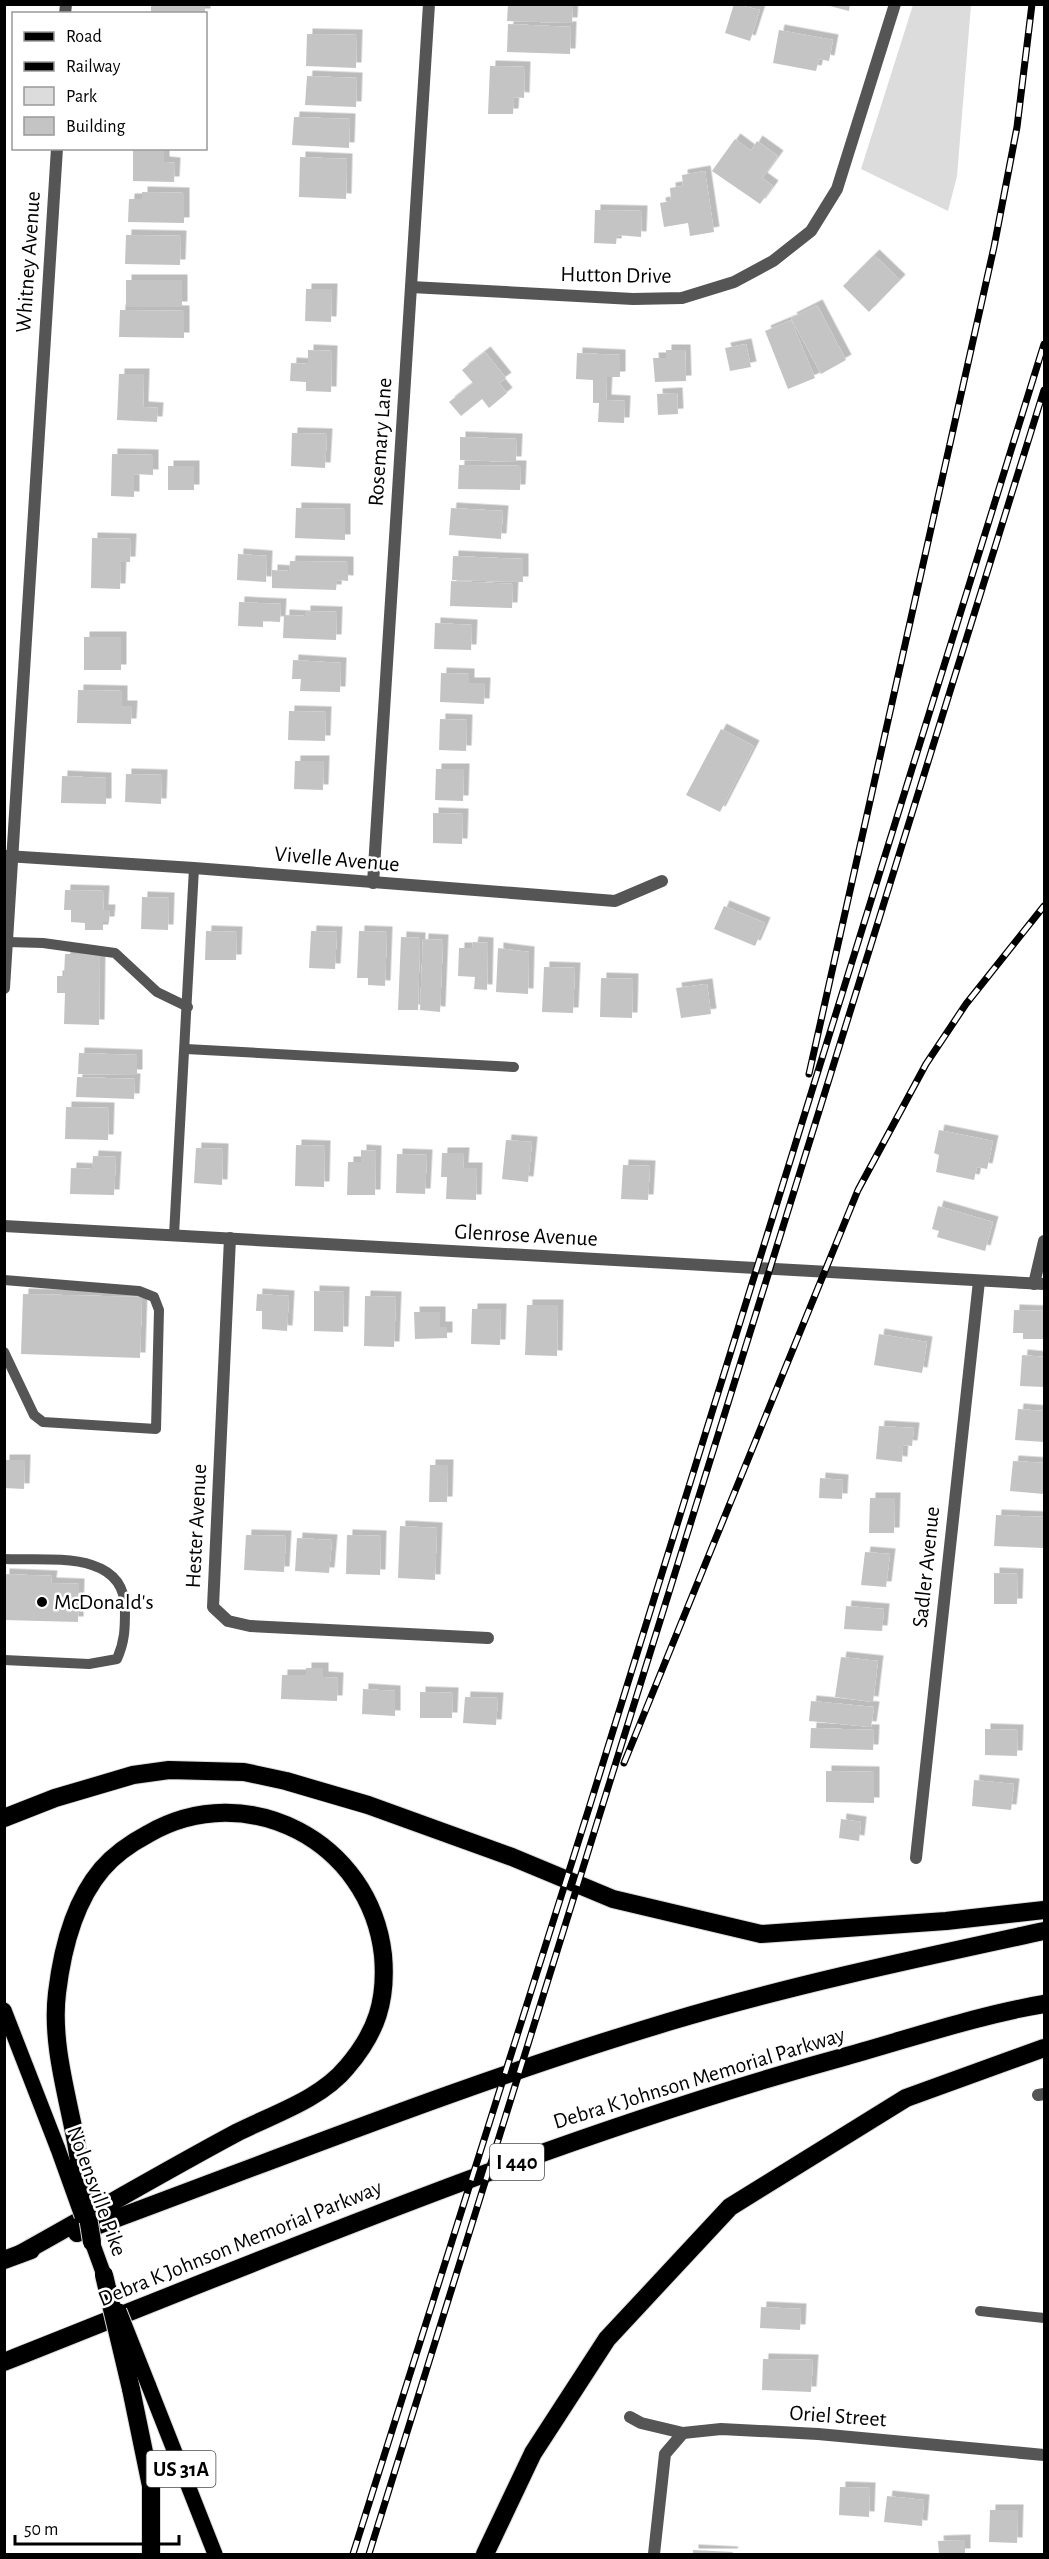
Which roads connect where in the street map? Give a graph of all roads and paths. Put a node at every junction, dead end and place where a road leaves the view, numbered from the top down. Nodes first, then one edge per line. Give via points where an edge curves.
1 (429, 4) edge
2 (895, 4) edge
3 (57, 150) edge
4 (411, 287) junction
5 (8, 856) edge
6 (194, 868) junction
7 (662, 881) dead end
8 (373, 883) junction
9 (8, 942) junction
10 (4, 988) edge
11 (188, 1007) junction
12 (186, 1049) junction
13 (514, 1067) dead end
14 (4, 1226) edge
15 (174, 1235) junction
16 (230, 1238) junction
17 (1044, 1241) edge
18 (4, 1280) edge
19 (979, 1281) junction
20 (1039, 1284) edge
21 (4, 1352) edge
22 (4, 1559) edge
23 (488, 1638) dead end
24 (4, 1660) edge
25 (4, 1818) edge
26 (916, 1858) dead end
27 (1044, 1910) edge
28 (1044, 1931) edge
29 (1044, 2004) edge
30 (4, 2010) edge
31 (1044, 2048) edge
32 (92, 2242) junction
33 (12, 2257) edge
34 (104, 2275) joint
35 (980, 2311) dead end
36 (1044, 2318) edge
37 (4, 2362) edge
38 (140, 2386) junction
39 (630, 2416) dead end
40 (683, 2433) junction
41 (1044, 2455) edge
42 (150, 2554) edge
43 (215, 2554) edge
44 (485, 2554) edge
45 (654, 2554) edge

1 - 4 street, Rosemary Lane
2 - 4 street, Hutton Drive via 837,189 811,231 773,261 734,282 682,298
3 - 5 street, Whitney Avenue
4 - 8 street, Rosemary Lane
5 - 6 street, Vivelle Avenue
5 - 9 street, Whitney Avenue
6 - 8 street, Vivelle Avenue
6 - 11 lane
7 - 8 street, Vivelle Avenue via 615,901
9 - 10 street, Whitney Avenue
9 - 11 lane via 115,953 157,992
11 - 12 lane
12 - 13 lane
12 - 15 lane
14 - 15 street, Glenrose Avenue
15 - 16 street, Glenrose Avenue
16 - 19 street, Glenrose Avenue
16 - 23 street, Hester Avenue via 213,1607 228,1621 250,1626
17 - 20 street
18 - 21 lane via 140,1291 154,1297 159,1310 156,1429 43,1422 33,1415
19 - 20 street, Glenrose Avenue
19 - 26 street, Sadler Avenue
22 - 24 lane via 82,1562 109,1570 125,1592 125,1640 117,1659 89,1664
25 - 27 highway via 133,1775 170,1770 244,1772 368,1805 512,1857 613,1899 761,1934
28 - 33 highway via 670,2021 508,2074
29 - 37 highway, Debra K Johnson Memorial Parkway / I 440 via 768,2078 613,2127
30 - 32 main road, Nolensville Pike, bridge
31 - 44 highway via 906,2098 730,2206 607,2339 533,2453
32 - 33 highway, bridge via 76,2142 56,2032 57,1994 67,1939 83,1896 102,1869 127,1846 159,1828 199,1814 235,1812 273,1819 332,1853 357,1882 372,1911 381,1940 385,1976 382,2008 368,2040 345,2070 313,2095 237,2133
32 - 34 main road, Nolensville Pike
34 - 38 highway, bridge
35 - 36 lane
38 - 42 highway via 151,2486
38 - 43 main road, US 31A
39 - 40 street, Oriel Street via 641,2423
40 - 41 street, Oriel Street via 721,2429 818,2434
40 - 45 street via 665,2454

